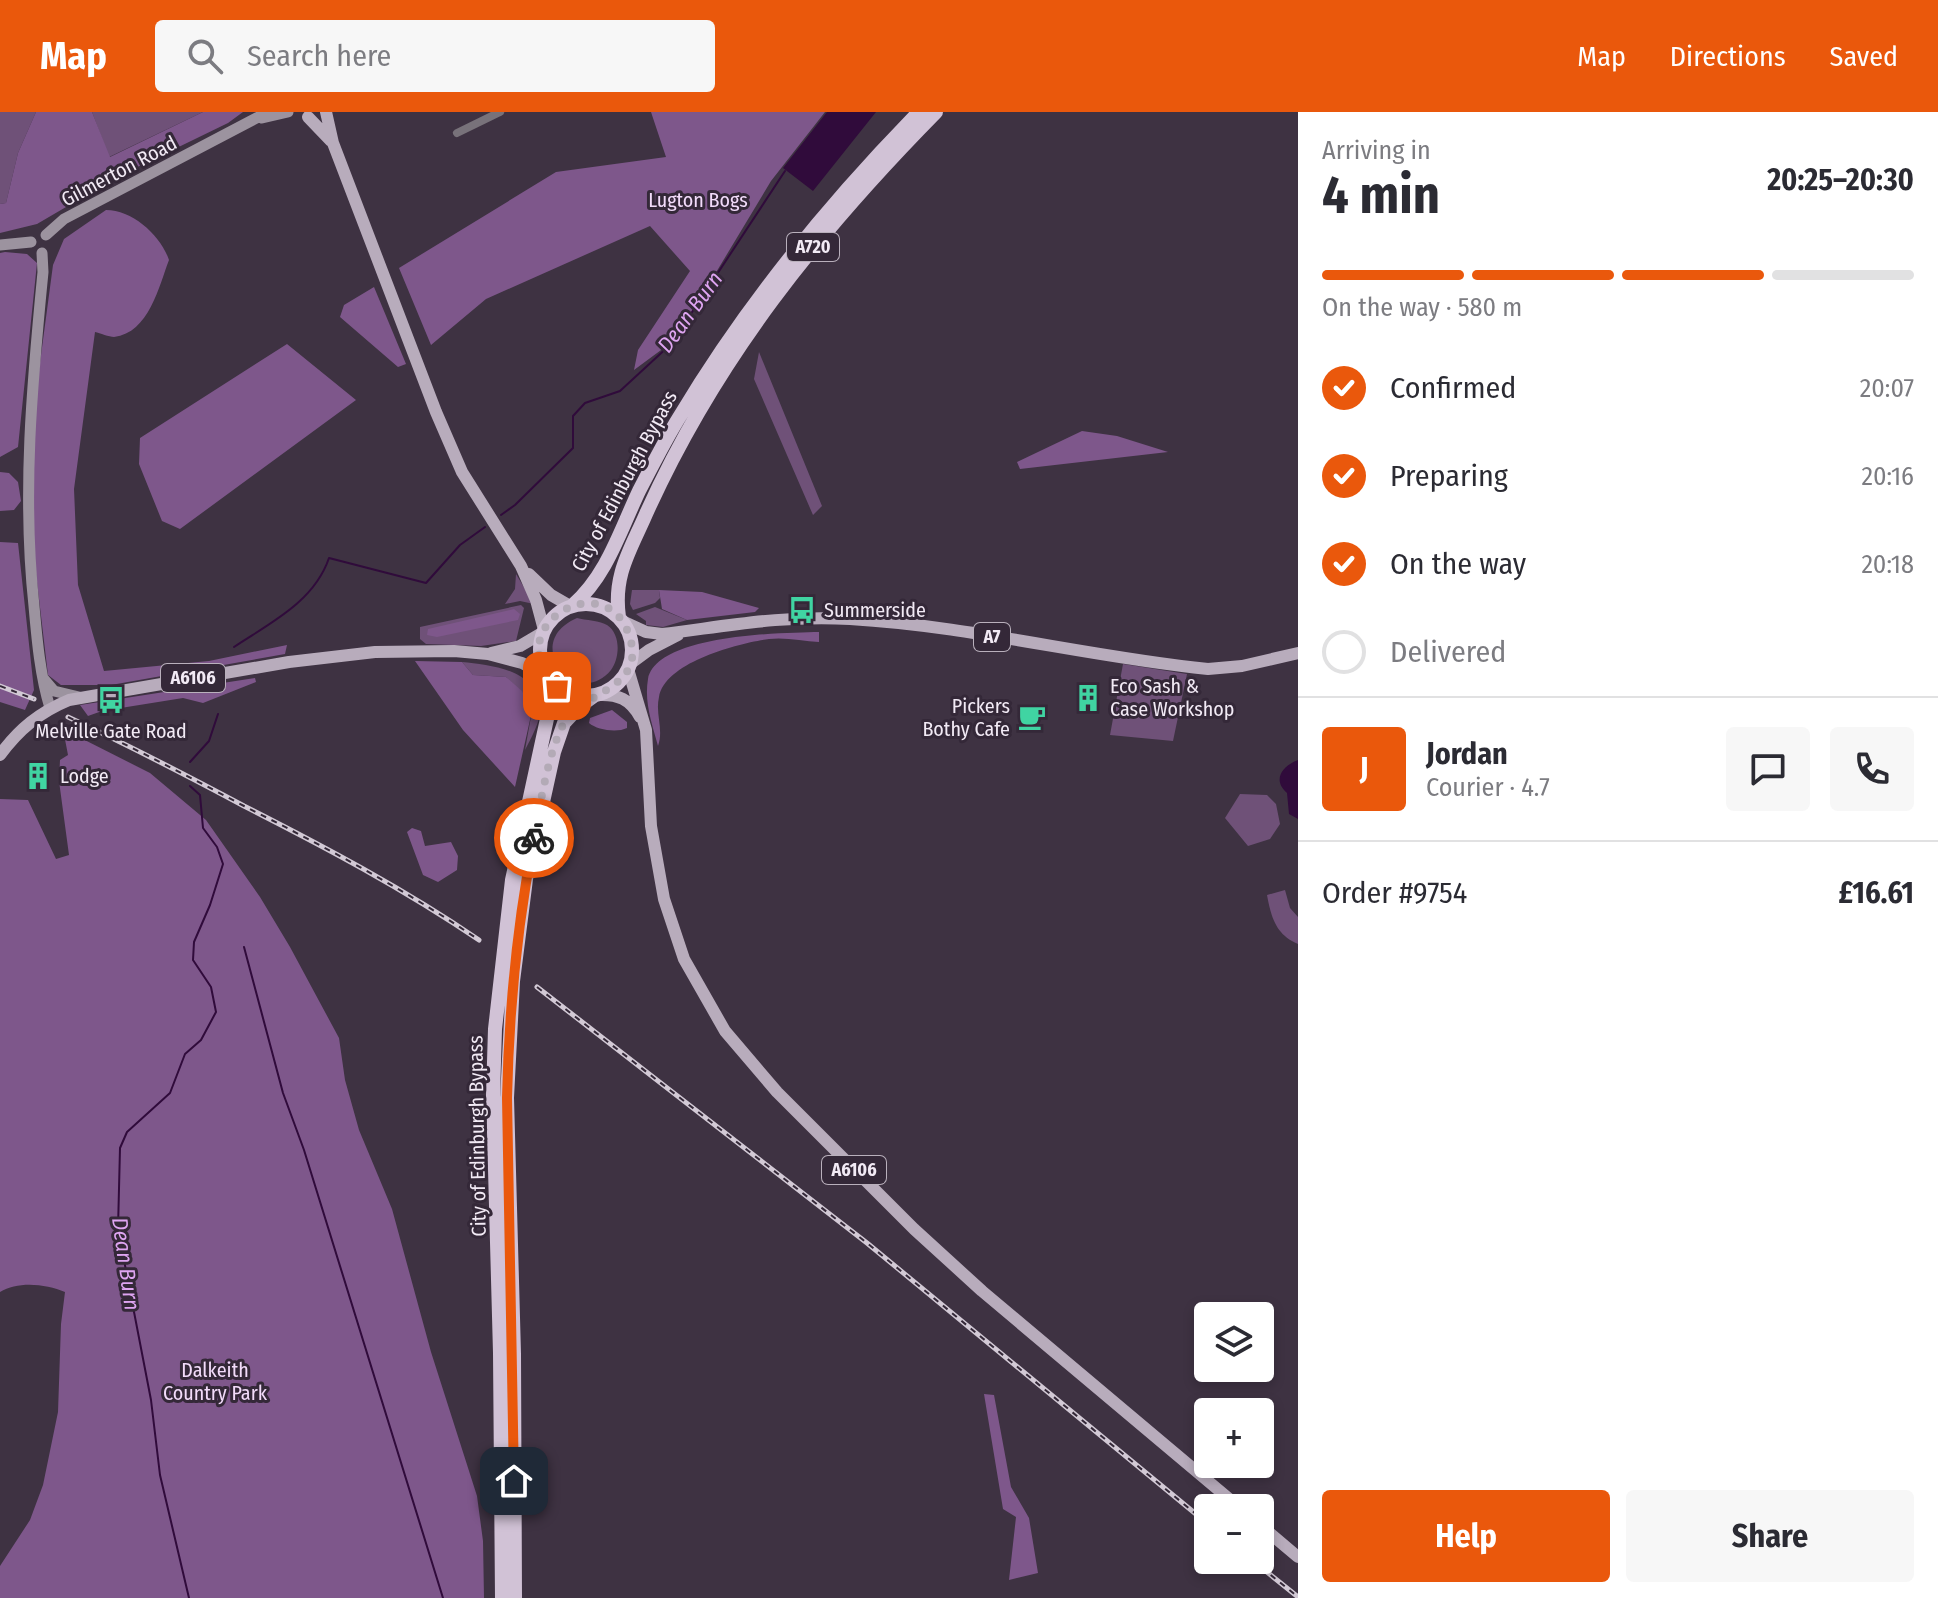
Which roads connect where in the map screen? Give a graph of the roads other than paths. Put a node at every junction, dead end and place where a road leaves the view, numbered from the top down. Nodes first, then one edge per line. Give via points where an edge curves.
1 (268, 112) edge
2 (288, 112) edge
3 (325, 112) edge
4 (500, 112) edge
5 (919, 112) edge
6 (936, 112) edge
7 (302, 114) edge
8 (254, 120) junction
9 (457, 133) dead end
10 (333, 143) junction
11 (46, 235) junction
12 (31, 242) junction
13 (0, 245) edge
14 (42, 253) junction
15 (521, 566) junction
16 (571, 606) junction
17 (620, 619) junction
18 (684, 631) junction
19 (543, 632) junction
20 (1298, 653) edge
21 (488, 654) junction
22 (629, 667) junction
23 (42, 674) junction
24 (548, 678) junction
25 (597, 695) junction
26 (79, 697) junction
27 (50, 708) junction
28 (643, 723) junction
29 (0, 755) edge
30 (1223, 1494) edge
31 (1274, 1537) edge
32 (1298, 1557) edge
33 (502, 1598) edge
34 (515, 1598) edge

1 - 8 street, Gilmerton Road
2 - 8 street, Gilmerton Road
3 - 7 main road
3 - 10 main road
4 - 9 street
5 - 16 highway, City of Edinburgh Bypass / A720 via 820,219 742,319 678,419 601,573
6 - 17 highway, City of Edinburgh Bypass / A720 via 815,245 713,385 666,468 625,560 617,591
7 - 10 main road
8 - 11 street, Gilmerton Road via 64,219
10 - 15 main road via 462,472
11 - 12 street via 38,234
11 - 14 street via 50,245
12 - 13 street
12 - 14 street
14 - 23 street via 27,483 29,568
15 - 16 main road via 549,594
15 - 19 main road
16 - 17 highway via 598,605
16 - 19 highway via 553,617
17 - 18 main road, A7 via 646,632
17 - 22 highway via 631,638
18 - 20 main road, A7 via 772,618 850,619 1208,669
18 - 22 main road, A7
19 - 21 main road, A6106 via 520,646
19 - 24 highway via 539,653
21 - 24 main road, A6106 via 522,663
21 - 26 main road, A6106 via 412,651 307,659
22 - 25 highway via 617,684
22 - 28 main road, A6106
23 - 26 street via 54,691
23 - 27 street
24 - 25 highway via 566,692
24 - 33 highway, City of Edinburgh Bypass via 550,705 512,880 495,1029
25 - 28 main road via 627,700
25 - 34 highway, City of Edinburgh Bypass via 564,723 554,752 526,879 513,981 507,1098
26 - 27 main road, A6106
27 - 29 main road, A6106 via 21,729
28 - 30 main road, A6106 via 651,826 664,899 684,959 725,1031 777,1092 914,1229
31 - 32 main road

